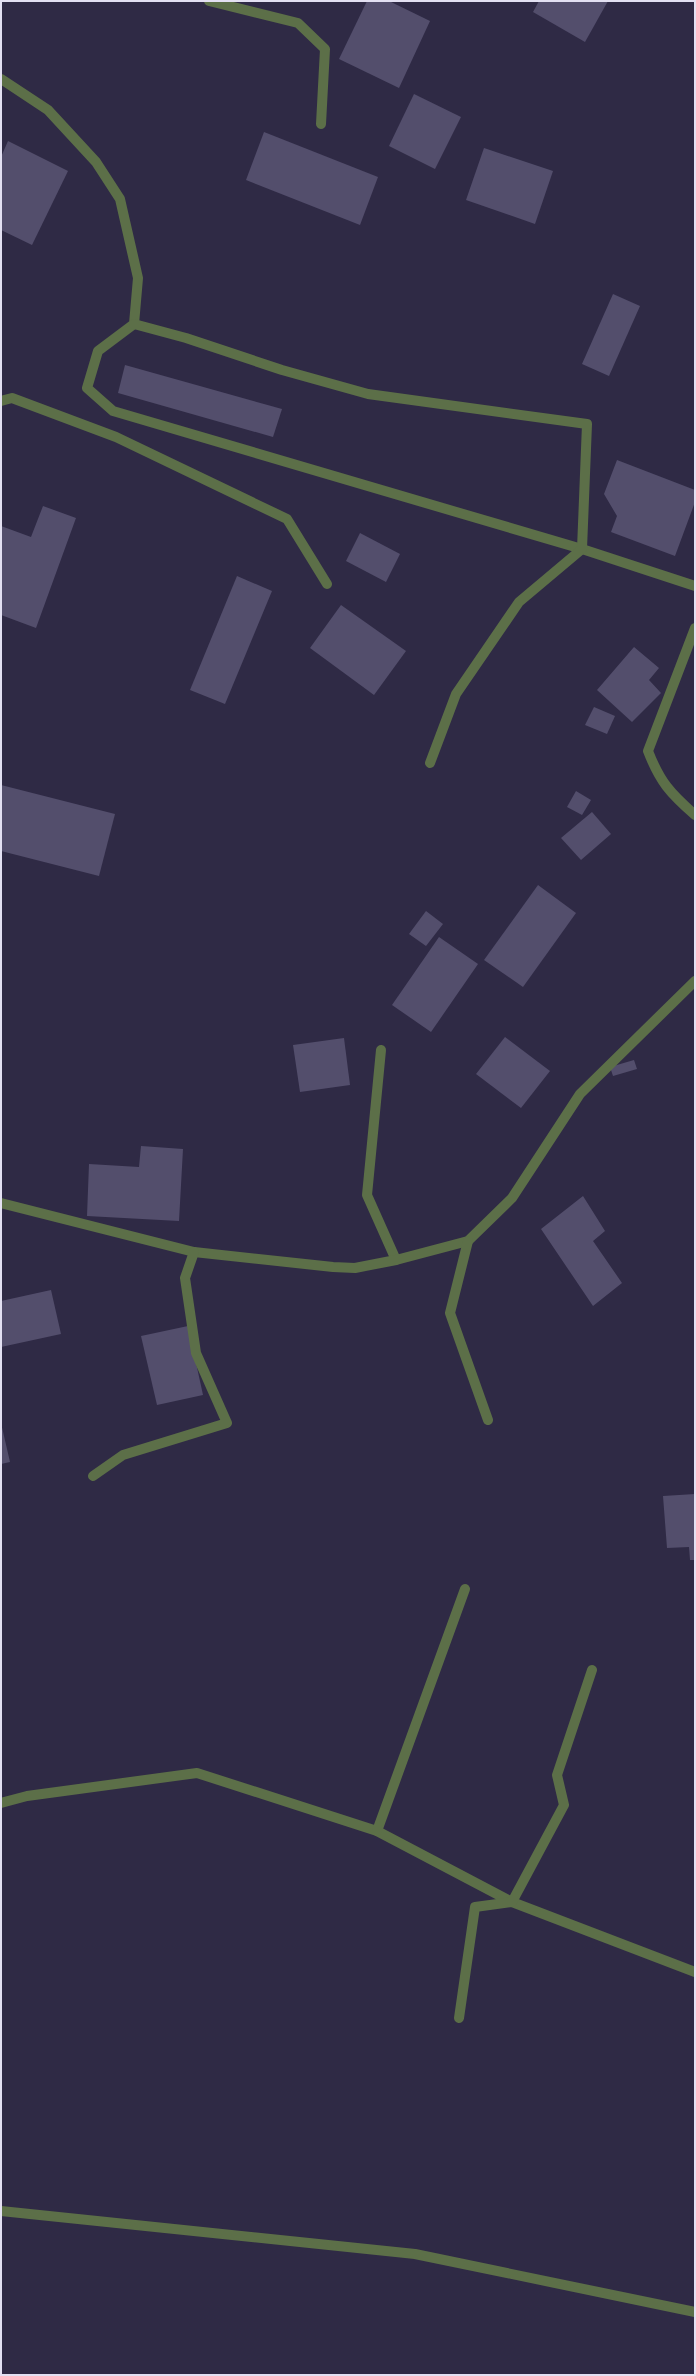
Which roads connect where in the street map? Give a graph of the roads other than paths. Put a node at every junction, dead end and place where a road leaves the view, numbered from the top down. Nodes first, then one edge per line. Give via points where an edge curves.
1 (209, 1) edge
2 (1, 79) edge
3 (321, 124) dead end
4 (134, 324) junction
5 (1, 401) edge
6 (582, 549) junction
7 (327, 584) dead end
8 (695, 586) edge
9 (695, 628) edge
10 (430, 763) dead end
11 (695, 815) edge
12 (695, 981) edge
13 (382, 1050) dead end
14 (1, 1203) edge
15 (468, 1240) junction
16 (194, 1252) junction
17 (396, 1260) junction
18 (488, 1420) dead end
19 (93, 1476) dead end
20 (465, 1589) dead end
21 (592, 1670) dead end
22 (1, 1803) edge
23 (377, 1830) junction
24 (512, 1902) junction
25 (695, 1972) edge
26 (459, 2018) dead end
27 (1, 2211) edge
28 (695, 2312) edge

1 - 3 street via 298,23 325,49
2 - 4 street via 48,110 96,162 120,199 138,278
4 - 6 street via 368,394 587,424
4 - 6 street via 98,351 87,388 113,411
5 - 7 street via 12,398 78,421 287,518
6 - 8 street
6 - 10 street via 519,602 456,694
9 - 11 street via 648,751 656,772 671,794
12 - 15 street via 580,1094 512,1198
13 - 17 street via 367,1195
14 - 16 street
15 - 17 street
15 - 18 street via 450,1313
16 - 17 street via 355,1268
16 - 19 street via 185,1278 196,1352 227,1423 123,1455
20 - 23 street
21 - 24 street via 557,1775 564,1805
22 - 23 street via 26,1796 197,1773
23 - 24 street
24 - 25 street
24 - 26 street via 475,1907
27 - 28 street via 416,2254

